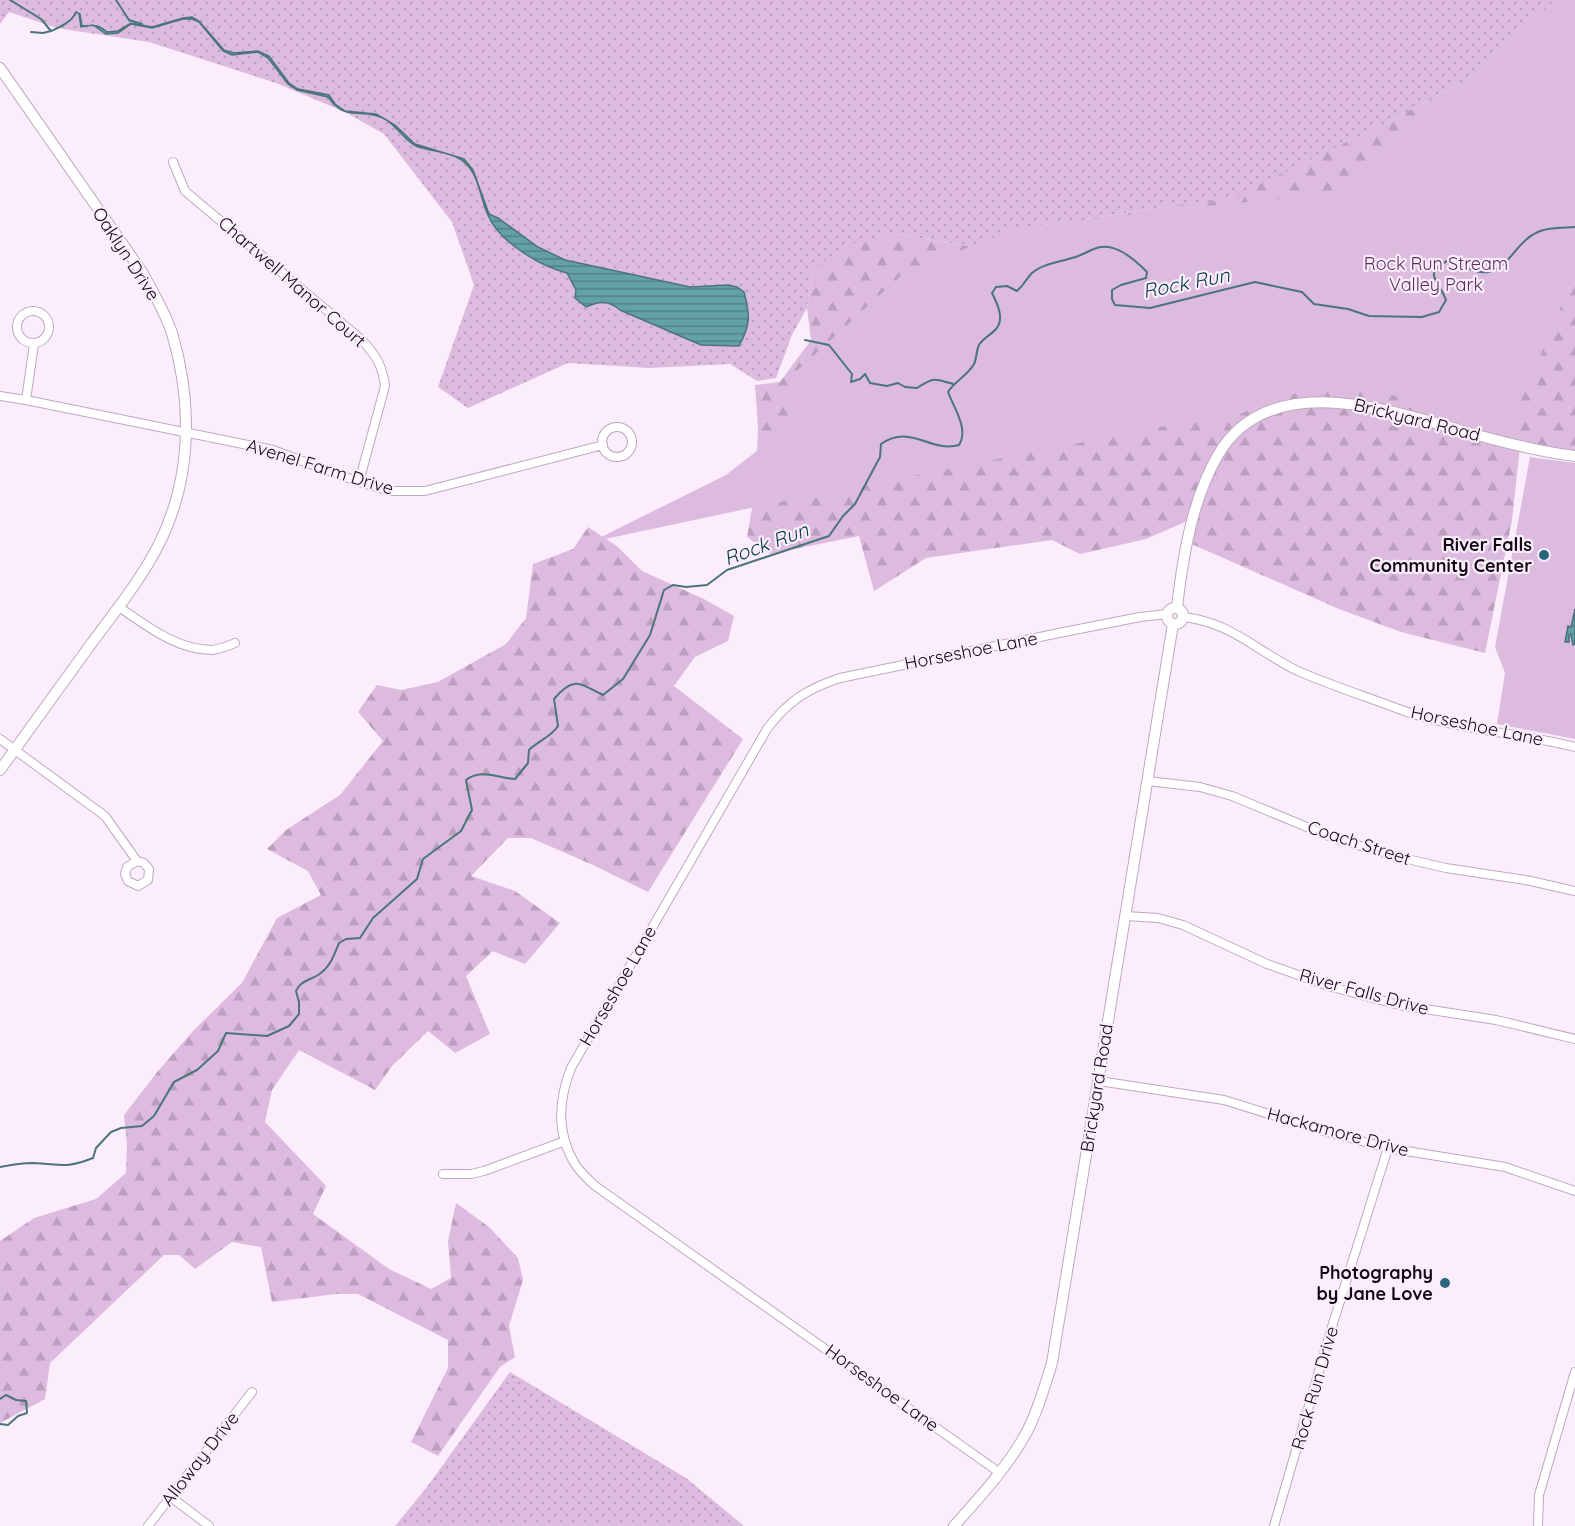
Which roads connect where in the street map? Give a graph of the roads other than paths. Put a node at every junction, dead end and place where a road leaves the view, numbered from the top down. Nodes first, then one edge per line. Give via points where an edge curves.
1 (0, 68) edge
2 (173, 162) dead end
3 (34, 344) dead end
4 (0, 396) edge
5 (26, 400) junction
6 (187, 432) junction
7 (603, 445) dead end
8 (1575, 456) edge
9 (359, 482) junction
10 (119, 607) junction
11 (1177, 607) junction
12 (1184, 617) junction
13 (1170, 619) junction
14 (235, 644) dead end
15 (0, 739) edge
16 (1575, 747) edge
17 (15, 749) junction
18 (0, 770) edge
19 (1148, 781) junction
20 (136, 861) dead end
21 (1575, 891) edge
22 (1126, 916) junction
23 (1575, 1039) edge
24 (1099, 1081) junction
25 (565, 1141) junction
26 (1388, 1148) junction
27 (443, 1174) dead end
28 (1575, 1191) edge
29 (1575, 1372) edge
30 (252, 1392) dead end
31 (1000, 1473) junction
32 (171, 1497) junction
33 (148, 1526) edge
34 (209, 1526) edge
35 (954, 1526) edge
36 (1274, 1526) edge
37 (1538, 1526) edge

1 - 6 street, Oaklyn Drive via 156,297 177,357
2 - 9 street, Chartwell Manor Court via 185,191 362,340 377,357 383,369 383,400
3 - 5 street
4 - 5 street, Avenel Farm Drive
5 - 6 street, Avenel Farm Drive
6 - 9 street, Avenel Farm Drive via 273,450
6 - 10 street, Oaklyn Drive via 183,474 171,516 158,546
7 - 9 street, Avenel Farm Drive via 425,491 390,491
8 - 11 street, Brickyard Road via 1520,447 1345,402 1280,406 1237,432 1219,453 1202,486 1181,570
10 - 14 street via 187,647 214,650
10 - 17 street, Oaklyn Drive
11 - 12 street
11 - 13 street via 1170,609
12 - 13 street via 1181,622
12 - 16 street, Horseshoe Lane via 1222,626 1298,671 1400,710 1487,732
13 - 19 street, Brickyard Road
13 - 25 street, Horseshoe Lane via 1140,617 840,678 814,687 790,702 767,729 571,1068 560,1112
15 - 17 street
17 - 18 street, Oaklyn Drive
17 - 20 street via 105,816
19 - 21 street, Coach Street via 1200,787 1232,796 1332,837 1394,856
19 - 22 street, Brickyard Road
22 - 23 street, River Falls Drive via 1158,918 1183,925 1267,964 1332,987 1399,1005 1497,1020
22 - 24 street, Brickyard Road
24 - 26 street, Hackamore Drive via 1224,1100
24 - 31 street, Brickyard Road via 1052,1363 1025,1436
25 - 27 street via 484,1171
25 - 31 street, Horseshoe Lane via 575,1165 594,1185
26 - 28 street, Hackamore Drive via 1505,1167
26 - 36 street, Rock Run Drive
29 - 37 street via 1539,1495
30 - 32 street, Alloway Drive
31 - 35 street, Brickyard Road
32 - 33 street, Alloway Drive
32 - 34 street

